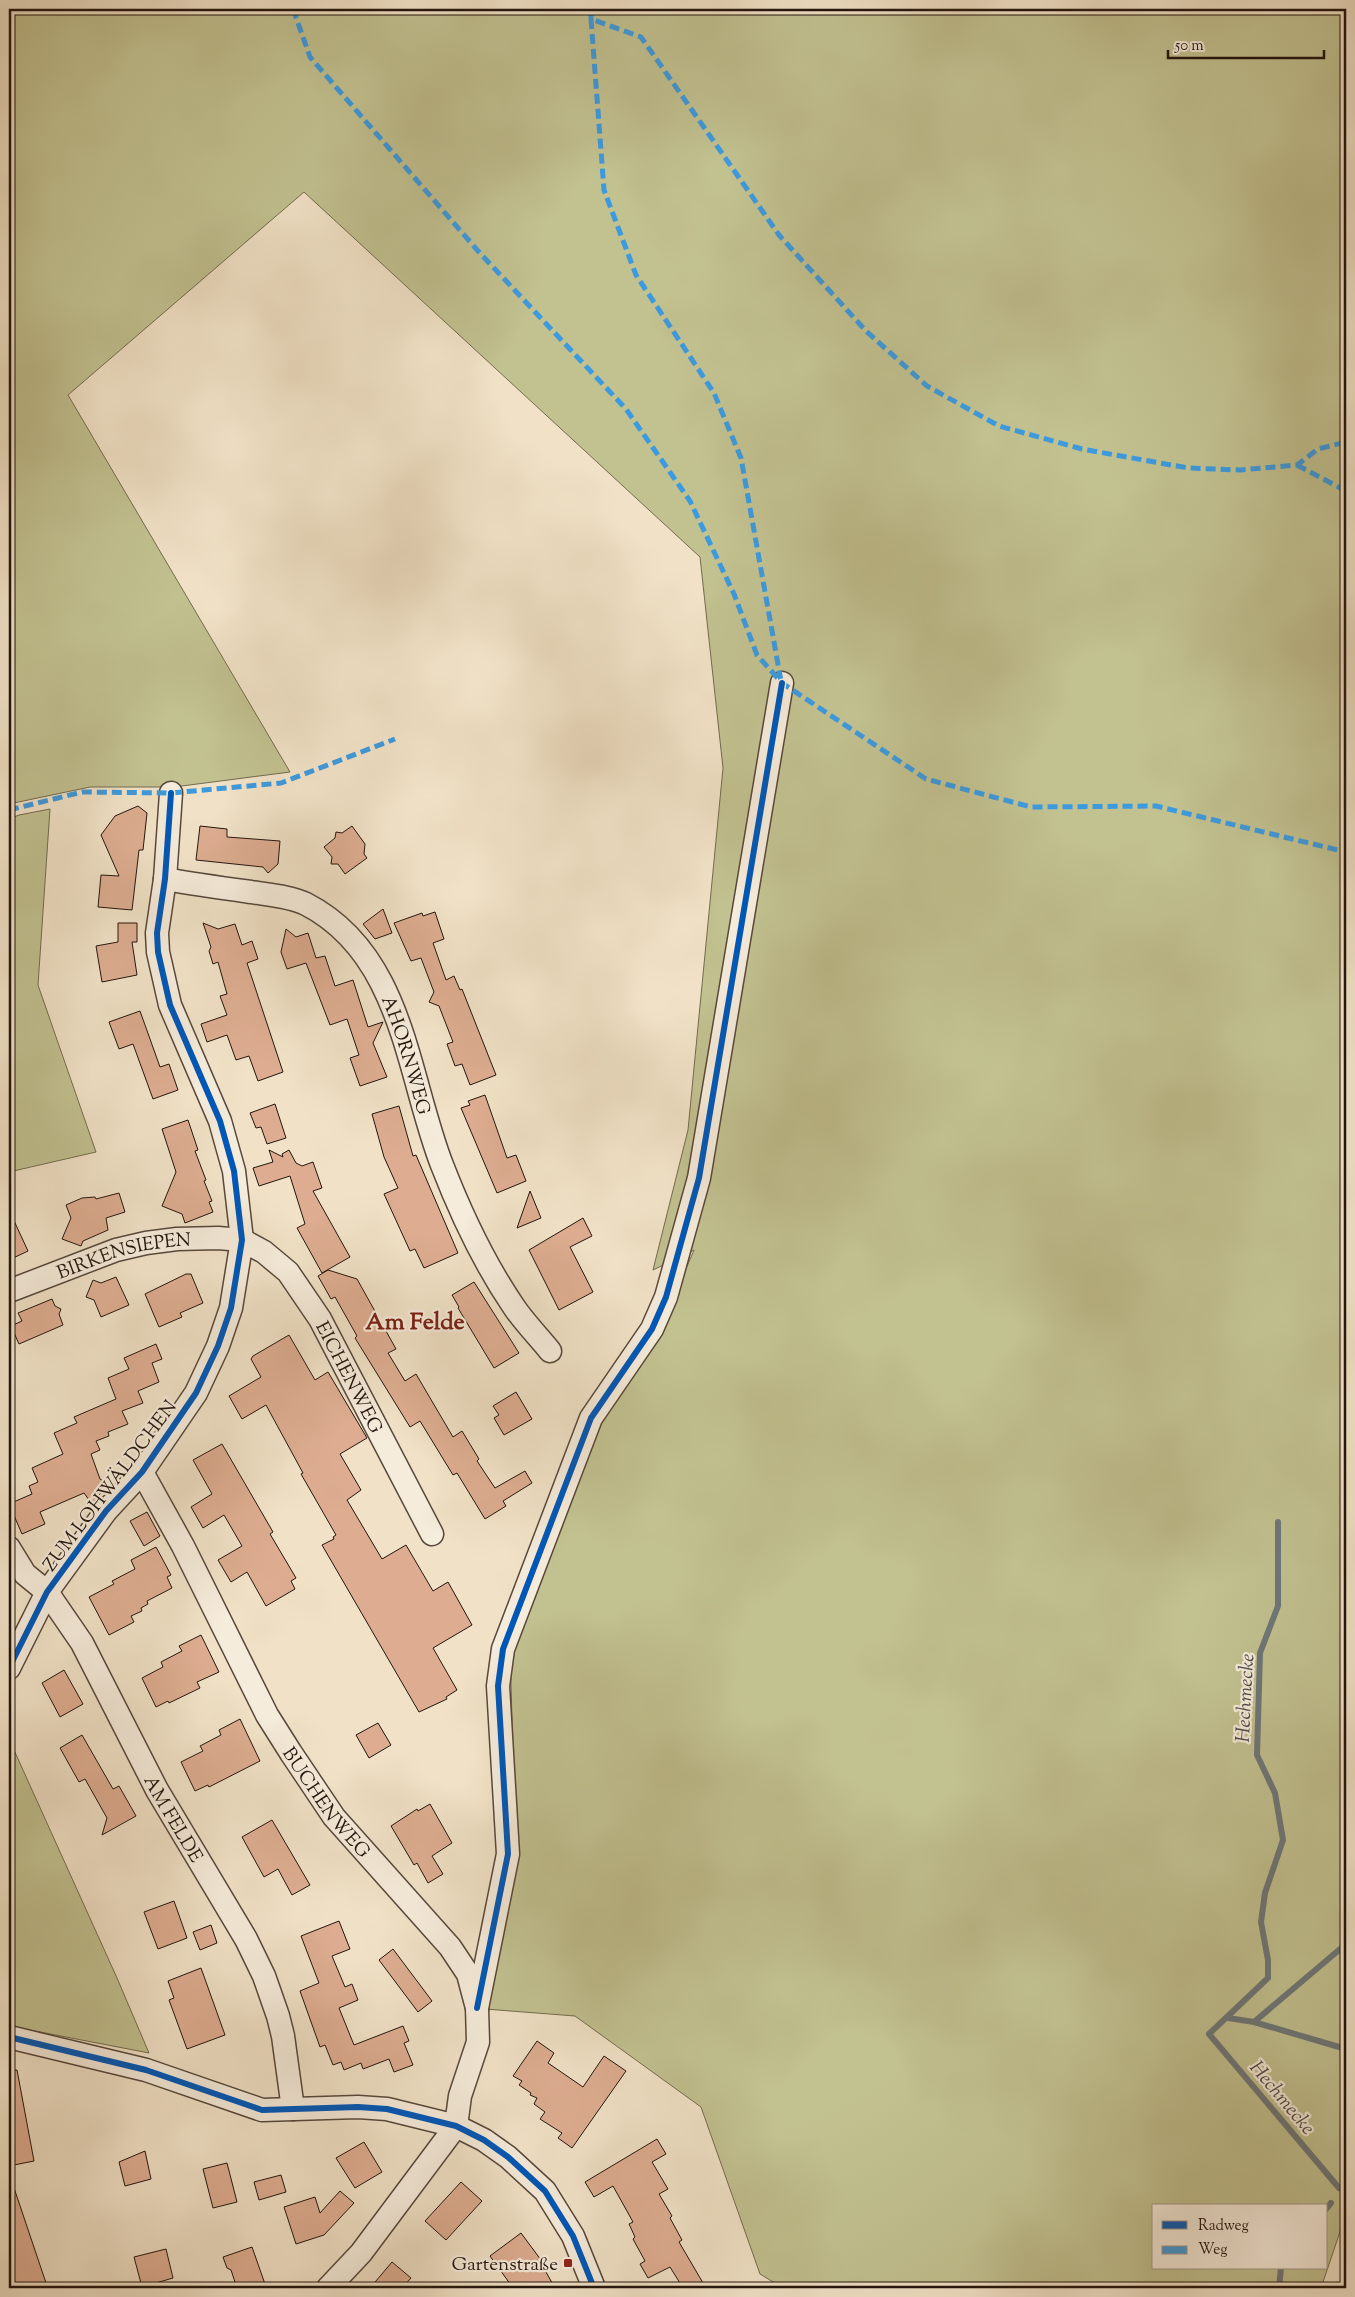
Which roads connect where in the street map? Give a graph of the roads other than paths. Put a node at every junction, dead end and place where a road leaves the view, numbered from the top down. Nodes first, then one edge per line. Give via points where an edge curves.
1 (782, 683) dead end
2 (171, 793) dead end
3 (164, 880) junction
4 (242, 1240) junction
5 (9, 1291) edge
6 (550, 1351) dead end
7 (142, 1472) junction
8 (432, 1534) dead end
9 (9, 1548) edge
10 (47, 1592) junction
11 (9, 1668) edge
12 (477, 2008) junction
13 (9, 2037) edge
14 (293, 2109) junction
15 (456, 2126) junction
16 (328, 2288) edge
17 (594, 2288) edge

1 - 12 street via 699,1178 669,1288 652,1329 592,1418 503,1650 498,1686 508,1854
2 - 3 street, ZUM LOHWÄLDCHEN
3 - 4 street, ZUM LOHWÄLDCHEN via 157,933 163,980 178,1026 227,1143
3 - 6 street, AHORNWEG via 294,899 336,924 360,949 396,1013 442,1164 474,1238 514,1307
4 - 5 street, BIRKENSIEPEN via 177,1239 116,1250
4 - 7 street, ZUM LOHWÄLDCHEN via 226,1328 209,1369
4 - 8 street, EICHENWEG via 283,1267 320,1319
7 - 10 street, ZUM LOHWÄLDCHEN via 106,1511
7 - 12 street, BUCHENWEG via 183,1546 266,1715 334,1817 464,1965
9 - 10 street, AM FELDE via 24,1574
10 - 11 street, ZUM LOHWÄLDCHEN
10 - 14 street, AM FELDE via 82,1643 157,1790 230,1910 260,1968 283,2036
12 - 15 street, BUCHENWEG via 478,2042 460,2096
13 - 14 street via 146,2070 262,2110
14 - 15 street via 387,2109
15 - 16 street via 361,2253
15 - 17 street via 503,2153 545,2191 573,2236

